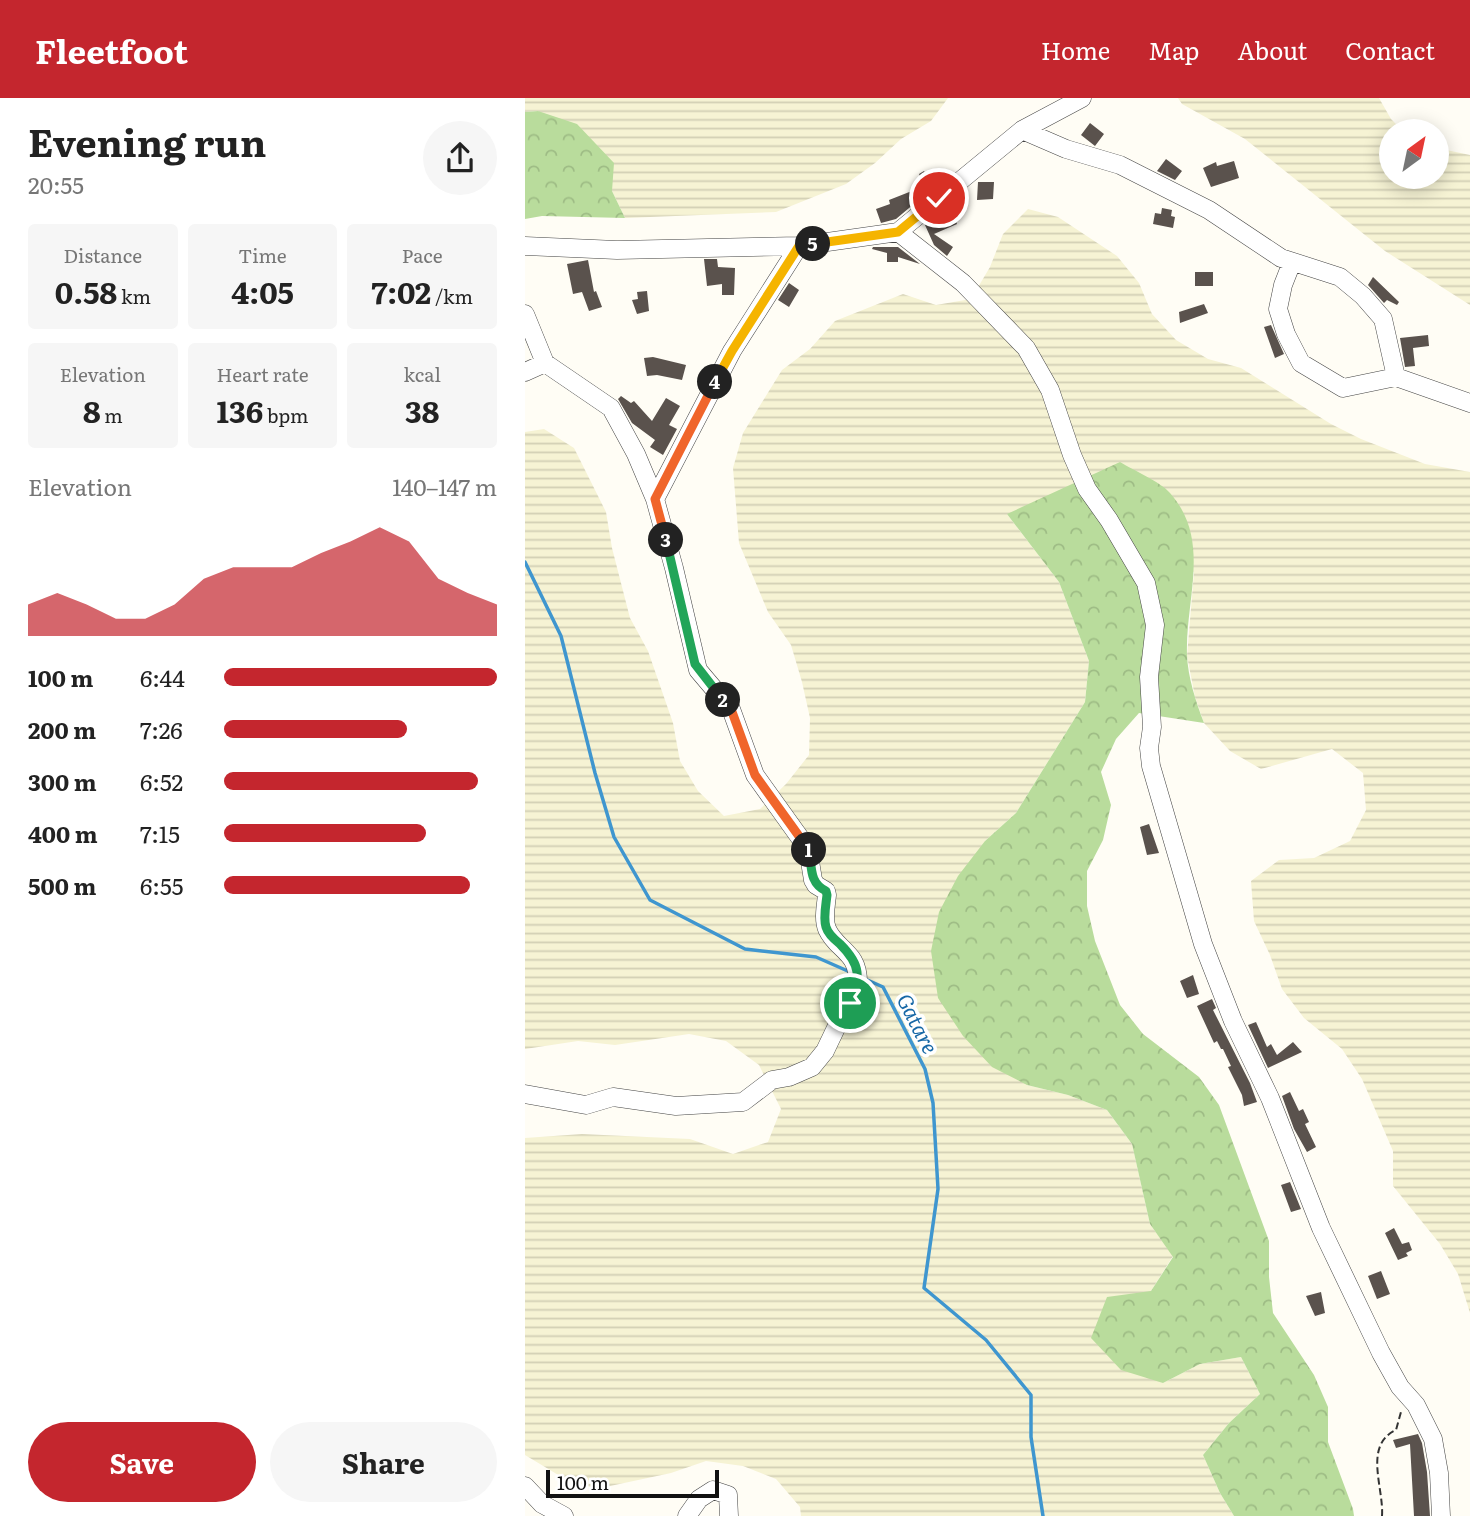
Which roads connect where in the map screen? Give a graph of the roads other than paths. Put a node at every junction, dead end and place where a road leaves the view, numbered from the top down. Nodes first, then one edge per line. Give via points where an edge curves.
1 (1082, 98) edge
2 (1022, 130) junction
3 (898, 232) junction
4 (525, 246) edge
5 (799, 246) junction
6 (1292, 262) junction
7 (525, 314) edge
8 (545, 363) junction
9 (525, 372) edge
10 (1396, 377) junction
11 (1470, 402) edge
12 (655, 499) junction
13 (525, 1094) edge
14 (525, 1486) edge
15 (564, 1516) edge
16 (687, 1516) edge
17 (729, 1516) edge
18 (1441, 1516) edge

1 - 2 street
2 - 3 street
2 - 6 street via 1120,165 1209,210
3 - 5 street
3 - 18 street via 963,283 1025,348 1050,390 1087,489 1146,583 1155,625 1149,677 1151,766 1203,944 1321,1228 1381,1353 1433,1439
4 - 5 street via 618,250
5 - 12 street via 732,351
6 - 10 street via 1340,277 1363,296 1383,319
6 - 10 street via 1278,309 1301,363 1343,388
7 - 8 street
8 - 9 street
8 - 12 street via 611,408
10 - 11 street
12 - 13 street via 698,670 731,709 755,775 808,849 813,880 827,895 826,926 858,970 858,982 825,1051 812,1067 772,1080 743,1102 676,1106 613,1097 586,1105
14 - 15 street via 542,1504
16 - 17 street via 699,1499 713,1490 728,1495

